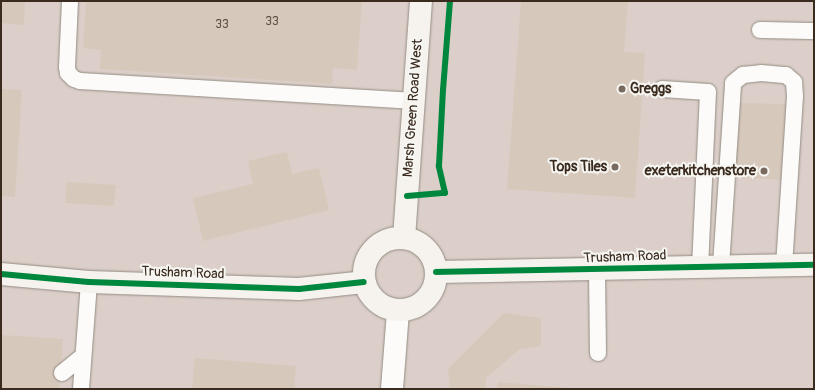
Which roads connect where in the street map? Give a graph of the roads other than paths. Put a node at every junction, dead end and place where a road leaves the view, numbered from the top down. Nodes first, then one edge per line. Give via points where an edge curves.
1 (70, 1) edge
2 (421, 1) edge
3 (760, 30) dead end
4 (814, 31) edge
5 (662, 89) dead end
6 (415, 101) junction
7 (404, 238) junction
8 (710, 266) junction
9 (784, 266) junction
10 (814, 266) edge
11 (597, 270) junction
12 (436, 272) junction
13 (1, 274) edge
14 (88, 282) junction
15 (364, 282) junction
16 (398, 311) junction
17 (598, 353) dead end
18 (83, 356) junction
19 (62, 373) dead end
20 (81, 389) edge
21 (392, 389) edge

1 - 6 lane via 67,67 68,73 80,81
2 - 6 street, Marsh Green Road West
3 - 4 lane
5 - 8 lane via 708,92
6 - 7 street, Marsh Green Road West
7 - 12 street via 421,244 430,253 436,264
7 - 15 street via 384,241 374,249 366,259
8 - 9 street, Trusham Road
8 - 9 lane via 733,84 744,75 761,74 786,75 794,82 796,96
8 - 11 street, Trusham Road
9 - 10 street, Trusham Road
11 - 12 street, Trusham Road
11 - 17 lane
12 - 16 street via 434,289 426,300 416,308
13 - 14 street, Trusham Road
14 - 15 street, Trusham Road via 300,289
14 - 18 lane
15 - 16 street via 370,296 379,305
16 - 21 street
18 - 19 lane
18 - 20 lane

